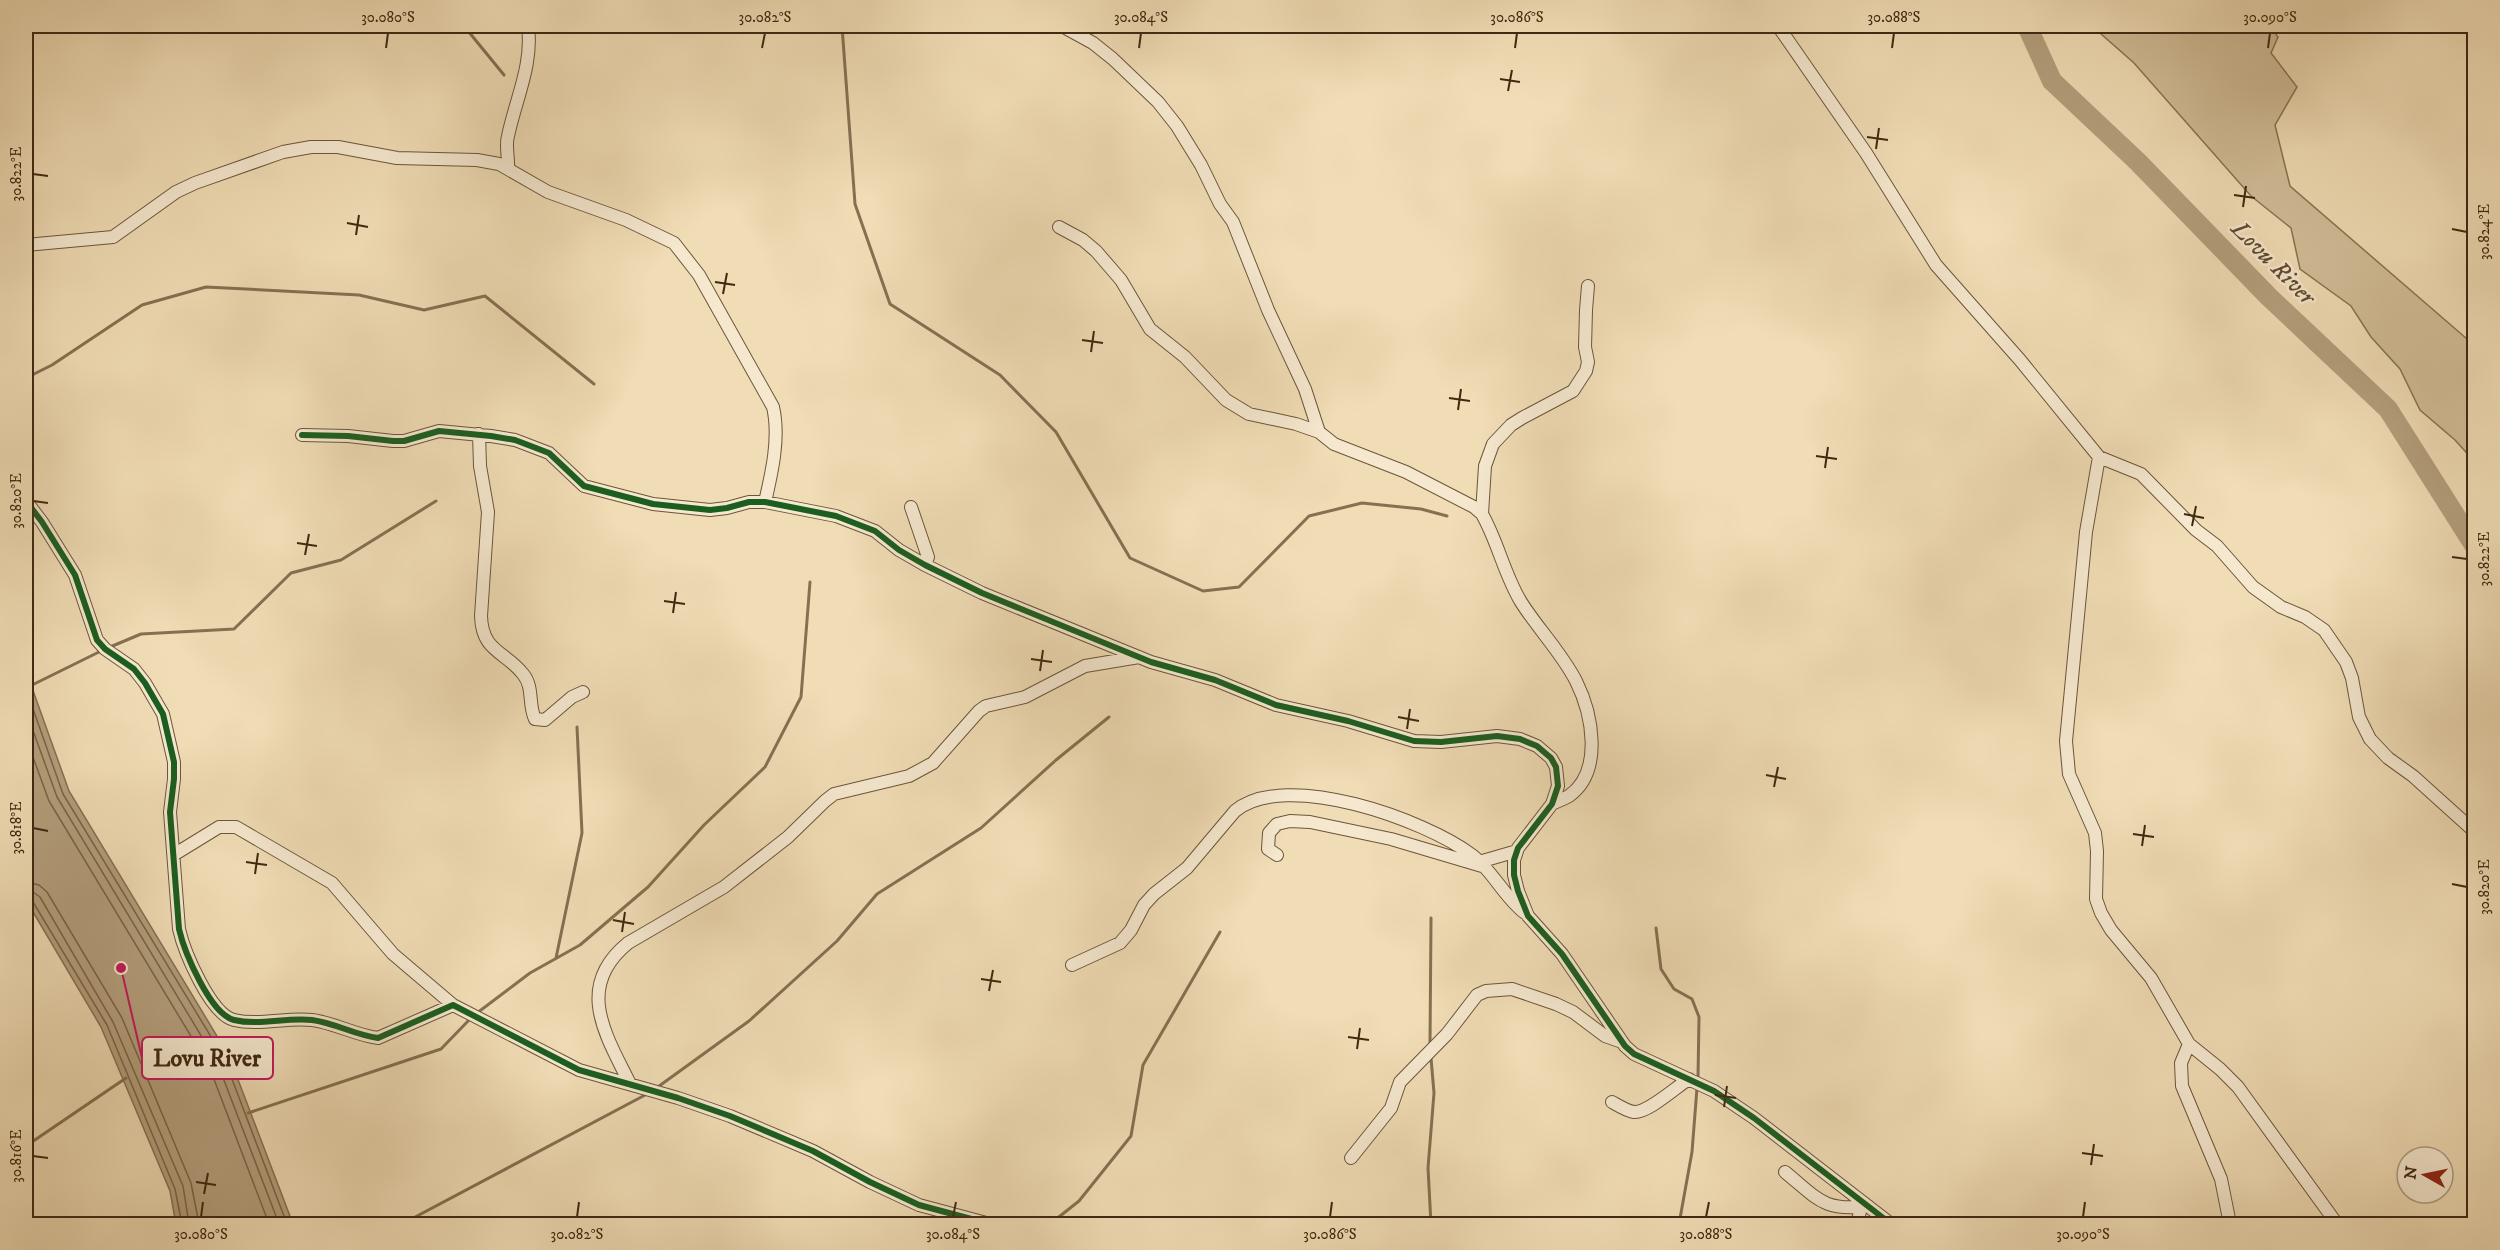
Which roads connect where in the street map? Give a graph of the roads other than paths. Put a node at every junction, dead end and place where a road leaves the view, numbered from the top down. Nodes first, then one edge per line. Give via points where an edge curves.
1 (528, 26) edge
2 (1062, 26) edge
3 (1778, 26) edge
4 (508, 169) junction
5 (1059, 227) dead end
6 (26, 245) edge
7 (1588, 286) dead end
8 (1319, 432) junction
9 (302, 435) dead end
10 (479, 435) junction
11 (2099, 457) junction
12 (26, 501) edge
13 (765, 502) junction
14 (911, 507) dead end
15 (1482, 514) junction
16 (925, 565) junction
17 (1139, 657) junction
18 (583, 692) dead end
19 (1552, 804) junction
20 (2475, 831) edge
21 (1517, 851) junction
22 (175, 854) junction
23 (1277, 855) dead end
24 (1481, 864) junction
25 (1528, 916) junction
26 (1072, 965) dead end
27 (453, 1005) junction
28 (1622, 1042) junction
29 (2189, 1044) junction
30 (1689, 1079) junction
31 (630, 1084) junction
32 (1612, 1102) dead end
33 (1351, 1158) dead end
34 (1785, 1172) dead end
35 (1865, 1206) junction
36 (990, 1224) edge
37 (1857, 1224) edge
38 (1891, 1224) edge
39 (2230, 1224) edge
40 (2337, 1224) edge

1 - 4 street via 526,74 507,139
2 - 8 street via 1113,59 1178,126 1243,243 1268,310 1305,389
3 - 11 street via 1866,153 1936,265
4 - 6 street via 477,160 397,158 338,147 311,147 283,152 195,183 113,237
4 - 13 street via 548,192 626,220 674,243 686,258 773,407 775,441
5 - 8 street via 1096,251 1121,280 1150,330 1185,357 1226,400 1249,414
7 - 15 street via 1586,371 1573,391 1511,425 1493,444 1485,466
8 - 15 street via 1334,444 1407,472
9 - 10 street via 393,441 439,431
10 - 13 street via 531,444 549,453 584,486 653,504 710,510
10 - 18 street via 488,512 481,616 485,637 524,675 535,719 545,720
11 - 20 street via 2141,474 2253,586 2281,608 2324,630 2346,662 2359,717 2370,739
11 - 29 street via 2086,532 2073,657 2066,741 2069,774 2095,833 2096,899 2101,913 2151,978
12 - 22 street via 75,575 97,640 134,669 159,705 174,762 170,812
13 - 16 street via 860,524
14 - 16 street via 928,557
15 - 19 street via 1521,602 1576,682 1590,726 1588,767 1570,795
16 - 17 street via 982,593
17 - 19 street via 1215,680 1276,705 1348,721 1404,740 1431,742 1497,736 1520,739 1544,751 1556,767 1558,786
17 - 31 street via 1085,666 1025,697 986,706 933,763 900,778 834,794 788,837 724,887 613,955 601,975 598,1007 603,1028
19 - 21 street
21 - 24 street
21 - 25 street via 1514,875
22 - 27 street via 219,827 236,827 332,883 393,954
22 - 27 street via 183,943 213,1003 227,1017 246,1021 316,1020 378,1038
23 - 24 street via 1268,849 1269,833 1277,824 1296,821 1391,839
24 - 25 street
24 - 26 street via 1459,846 1419,824 1350,803 1284,795 1253,799 1234,810 1187,868 1154,894 1120,943
25 - 28 street via 1562,954
27 - 31 street via 579,1070
28 - 30 street via 1648,1063
28 - 33 street via 1605,1036 1556,1004 1512,988 1485,991 1400,1082 1391,1108
29 - 39 street via 2181,1063 2182,1086 2222,1179
29 - 40 street via 2238,1088
30 - 32 street via 1640,1112
30 - 35 street via 1754,1118
31 - 36 street via 730,1116 813,1150 919,1205
34 - 35 street via 1826,1204 1840,1209
35 - 37 street
35 - 38 street

